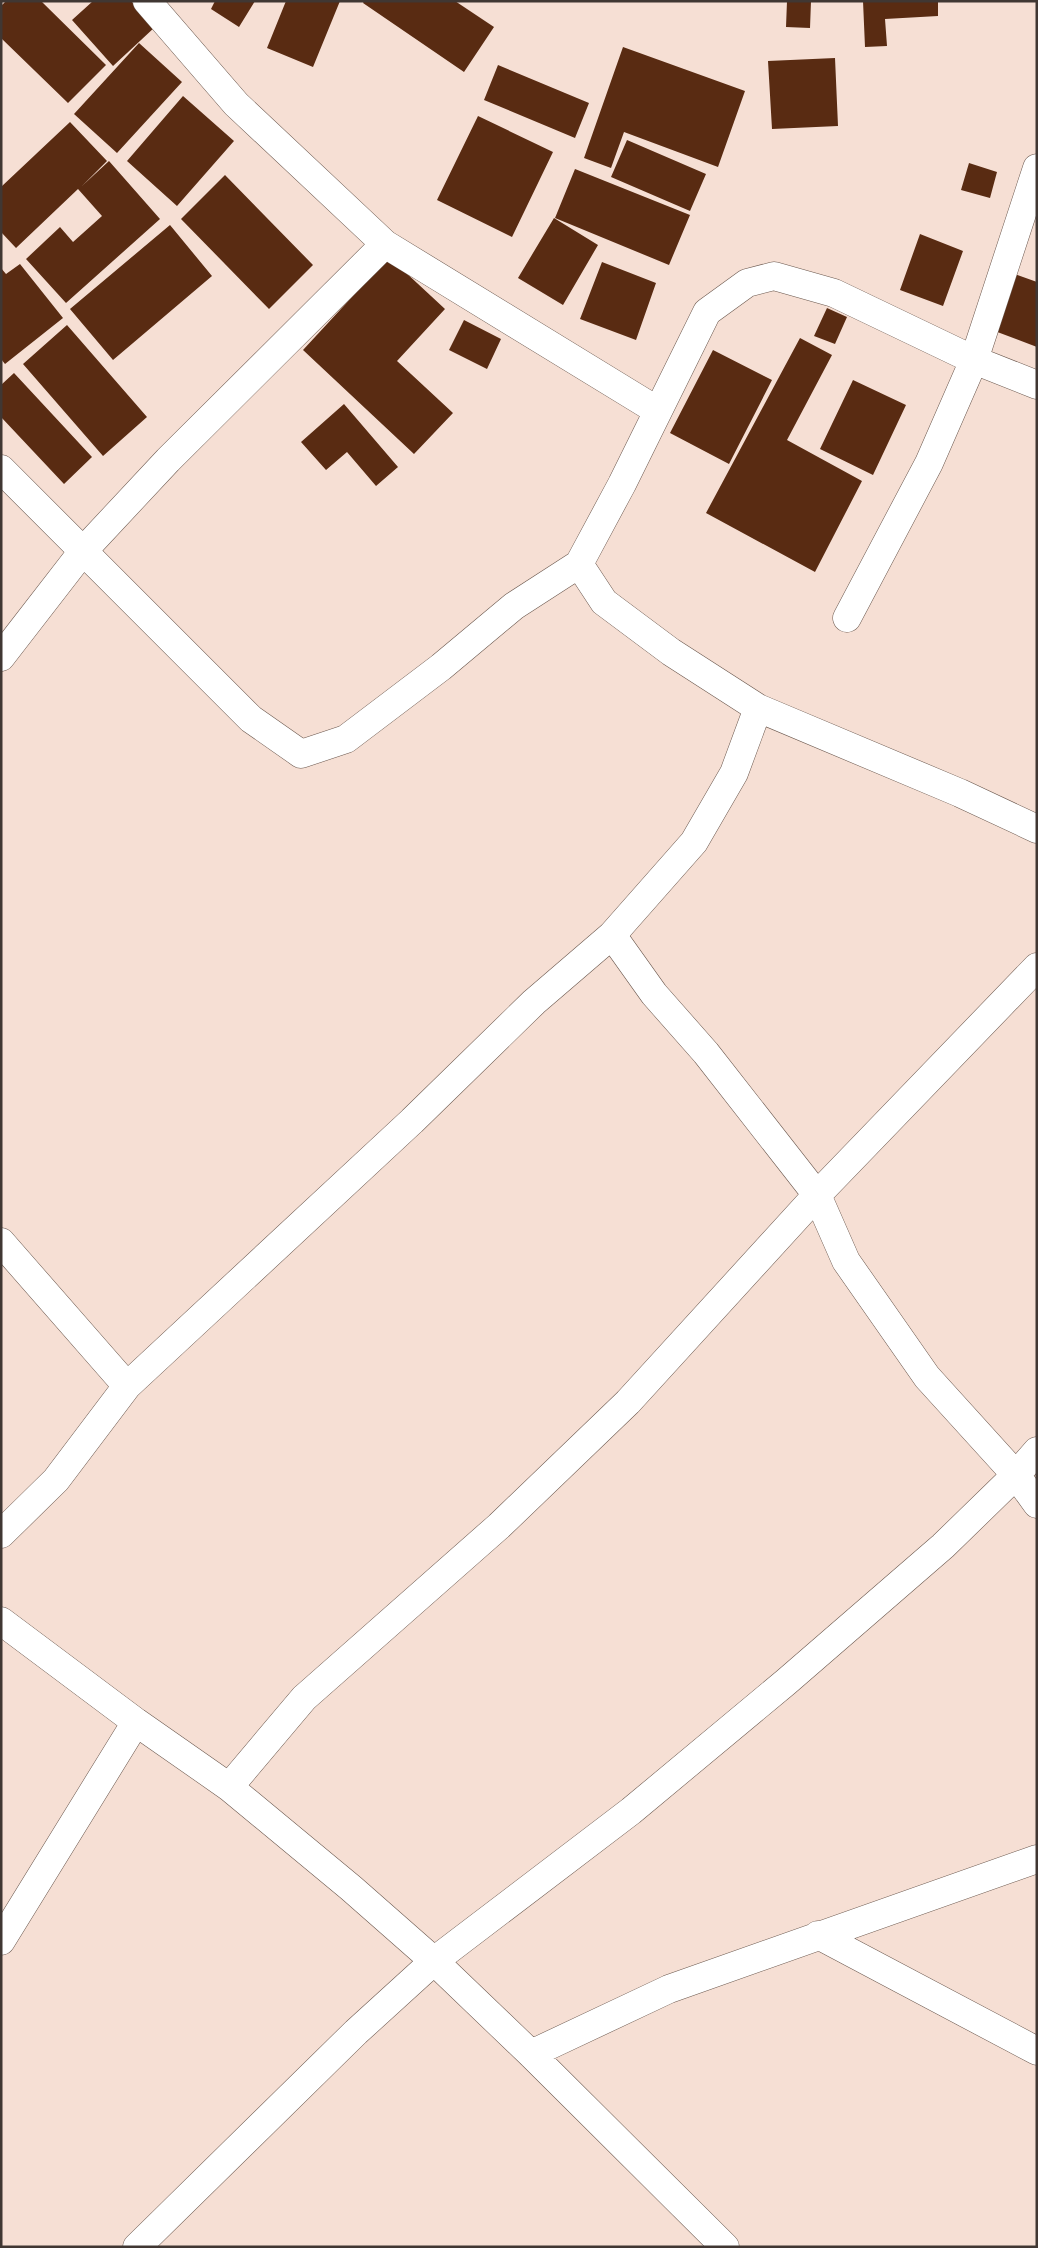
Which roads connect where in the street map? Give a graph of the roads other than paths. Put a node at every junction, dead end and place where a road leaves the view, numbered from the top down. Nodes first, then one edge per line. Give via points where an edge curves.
1 (147, 1) edge
2 (1037, 168) edge
3 (385, 244) junction
4 (974, 360) junction
5 (1037, 385) edge
6 (658, 411) junction
7 (1, 469) edge
8 (83, 551) junction
9 (579, 564) junction
10 (847, 618) dead end
11 (1, 657) edge
12 (758, 708) junction
13 (1037, 829) edge
14 (612, 935) junction
15 (1037, 967) edge
16 (817, 1195) junction
17 (1, 1242) edge
18 (127, 1386) junction
19 (1037, 1451) edge
20 (1016, 1475) junction
21 (1037, 1504) edge
22 (1, 1534) edge
23 (1, 1622) edge
24 (136, 1722) junction
25 (229, 1787) junction
26 (1037, 1859) edge
27 (818, 1935) junction
28 (1, 1941) edge
29 (434, 1961) junction
30 (1037, 2051) edge
31 (531, 2054) junction
32 (137, 2247) edge
33 (725, 2247) edge

1 - 3 street via 236,104
2 - 4 street
3 - 6 street
3 - 8 street via 168,460
4 - 5 street
4 - 6 street via 834,293 774,276 747,283 707,312
4 - 10 street via 929,463
6 - 9 street
7 - 8 street
8 - 9 street via 251,719 301,754 346,738 441,667 514,606
8 - 11 street
9 - 12 street via 604,602 670,652
12 - 13 street
12 - 14 street via 734,773 694,842
14 - 16 street via 654,994 706,1053
14 - 18 street via 534,1002 412,1121
15 - 16 street
16 - 20 street via 846,1261 927,1377
16 - 25 street via 628,1402 499,1526 304,1698
17 - 18 street
18 - 22 street via 56,1480
19 - 20 street
20 - 21 street
20 - 29 street via 943,1546 698,1756
23 - 24 street
24 - 25 street
24 - 28 street
25 - 29 street
26 - 27 street
27 - 30 street
27 - 31 street via 669,1989
29 - 31 street
29 - 32 street via 356,2032
31 - 33 street

